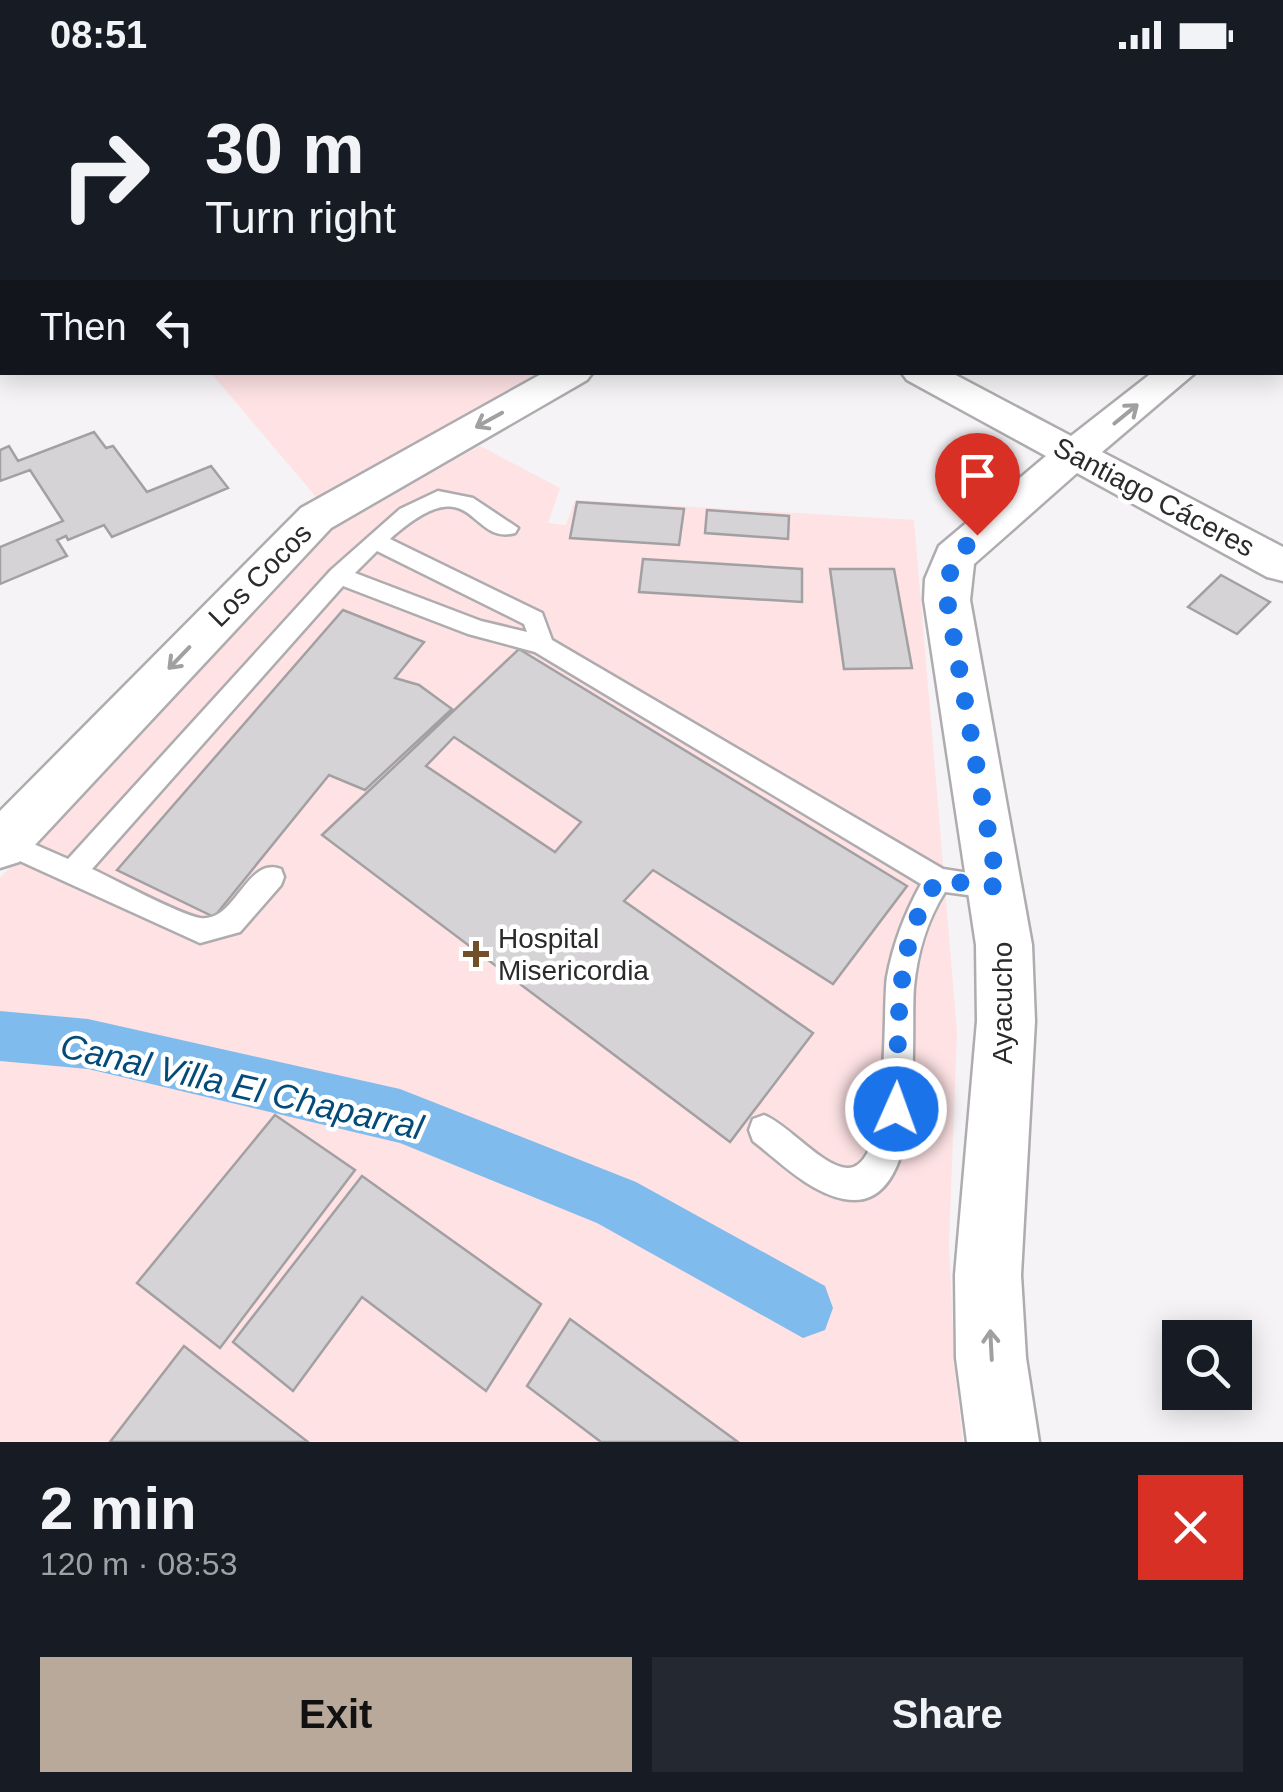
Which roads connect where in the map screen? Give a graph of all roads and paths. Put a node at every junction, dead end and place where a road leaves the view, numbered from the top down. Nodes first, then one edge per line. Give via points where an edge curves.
1 (569, 375) edge
2 (926, 375) edge
3 (1173, 375) edge
4 (1075, 455) junction
5 (507, 528) dead end
6 (375, 541) junction
7 (1283, 566) edge
8 (339, 576) junction
9 (542, 645) junction
10 (2, 844) edge
11 (72, 873) junction
12 (271, 877) dead end
13 (938, 880) junction
14 (998, 887) junction
15 (764, 1130) dead end
16 (1003, 1442) edge

1 -> 10 street, Los Cocos via 316,518
2 - 4 street, Santiago Cáceres
4 -> 3 street, Ayacucho
4 - 7 street, Santiago Cáceres
4 - 14 street, Ayacucho via 954,556 947,579
5 - 6 lane via 453,498 437,498
6 - 8 lane
6 - 9 lane via 534,619
8 - 9 lane via 476,628
8 - 11 lane
9 - 13 lane
10 - 11 lane
11 - 12 lane via 200,931 230,923
13 - 14 lane
13 - 15 lane via 923,901 900,988 896,1109 874,1171 850,1185
16 -> 14 street, Ayacucho via 988,1275 1006,1021

